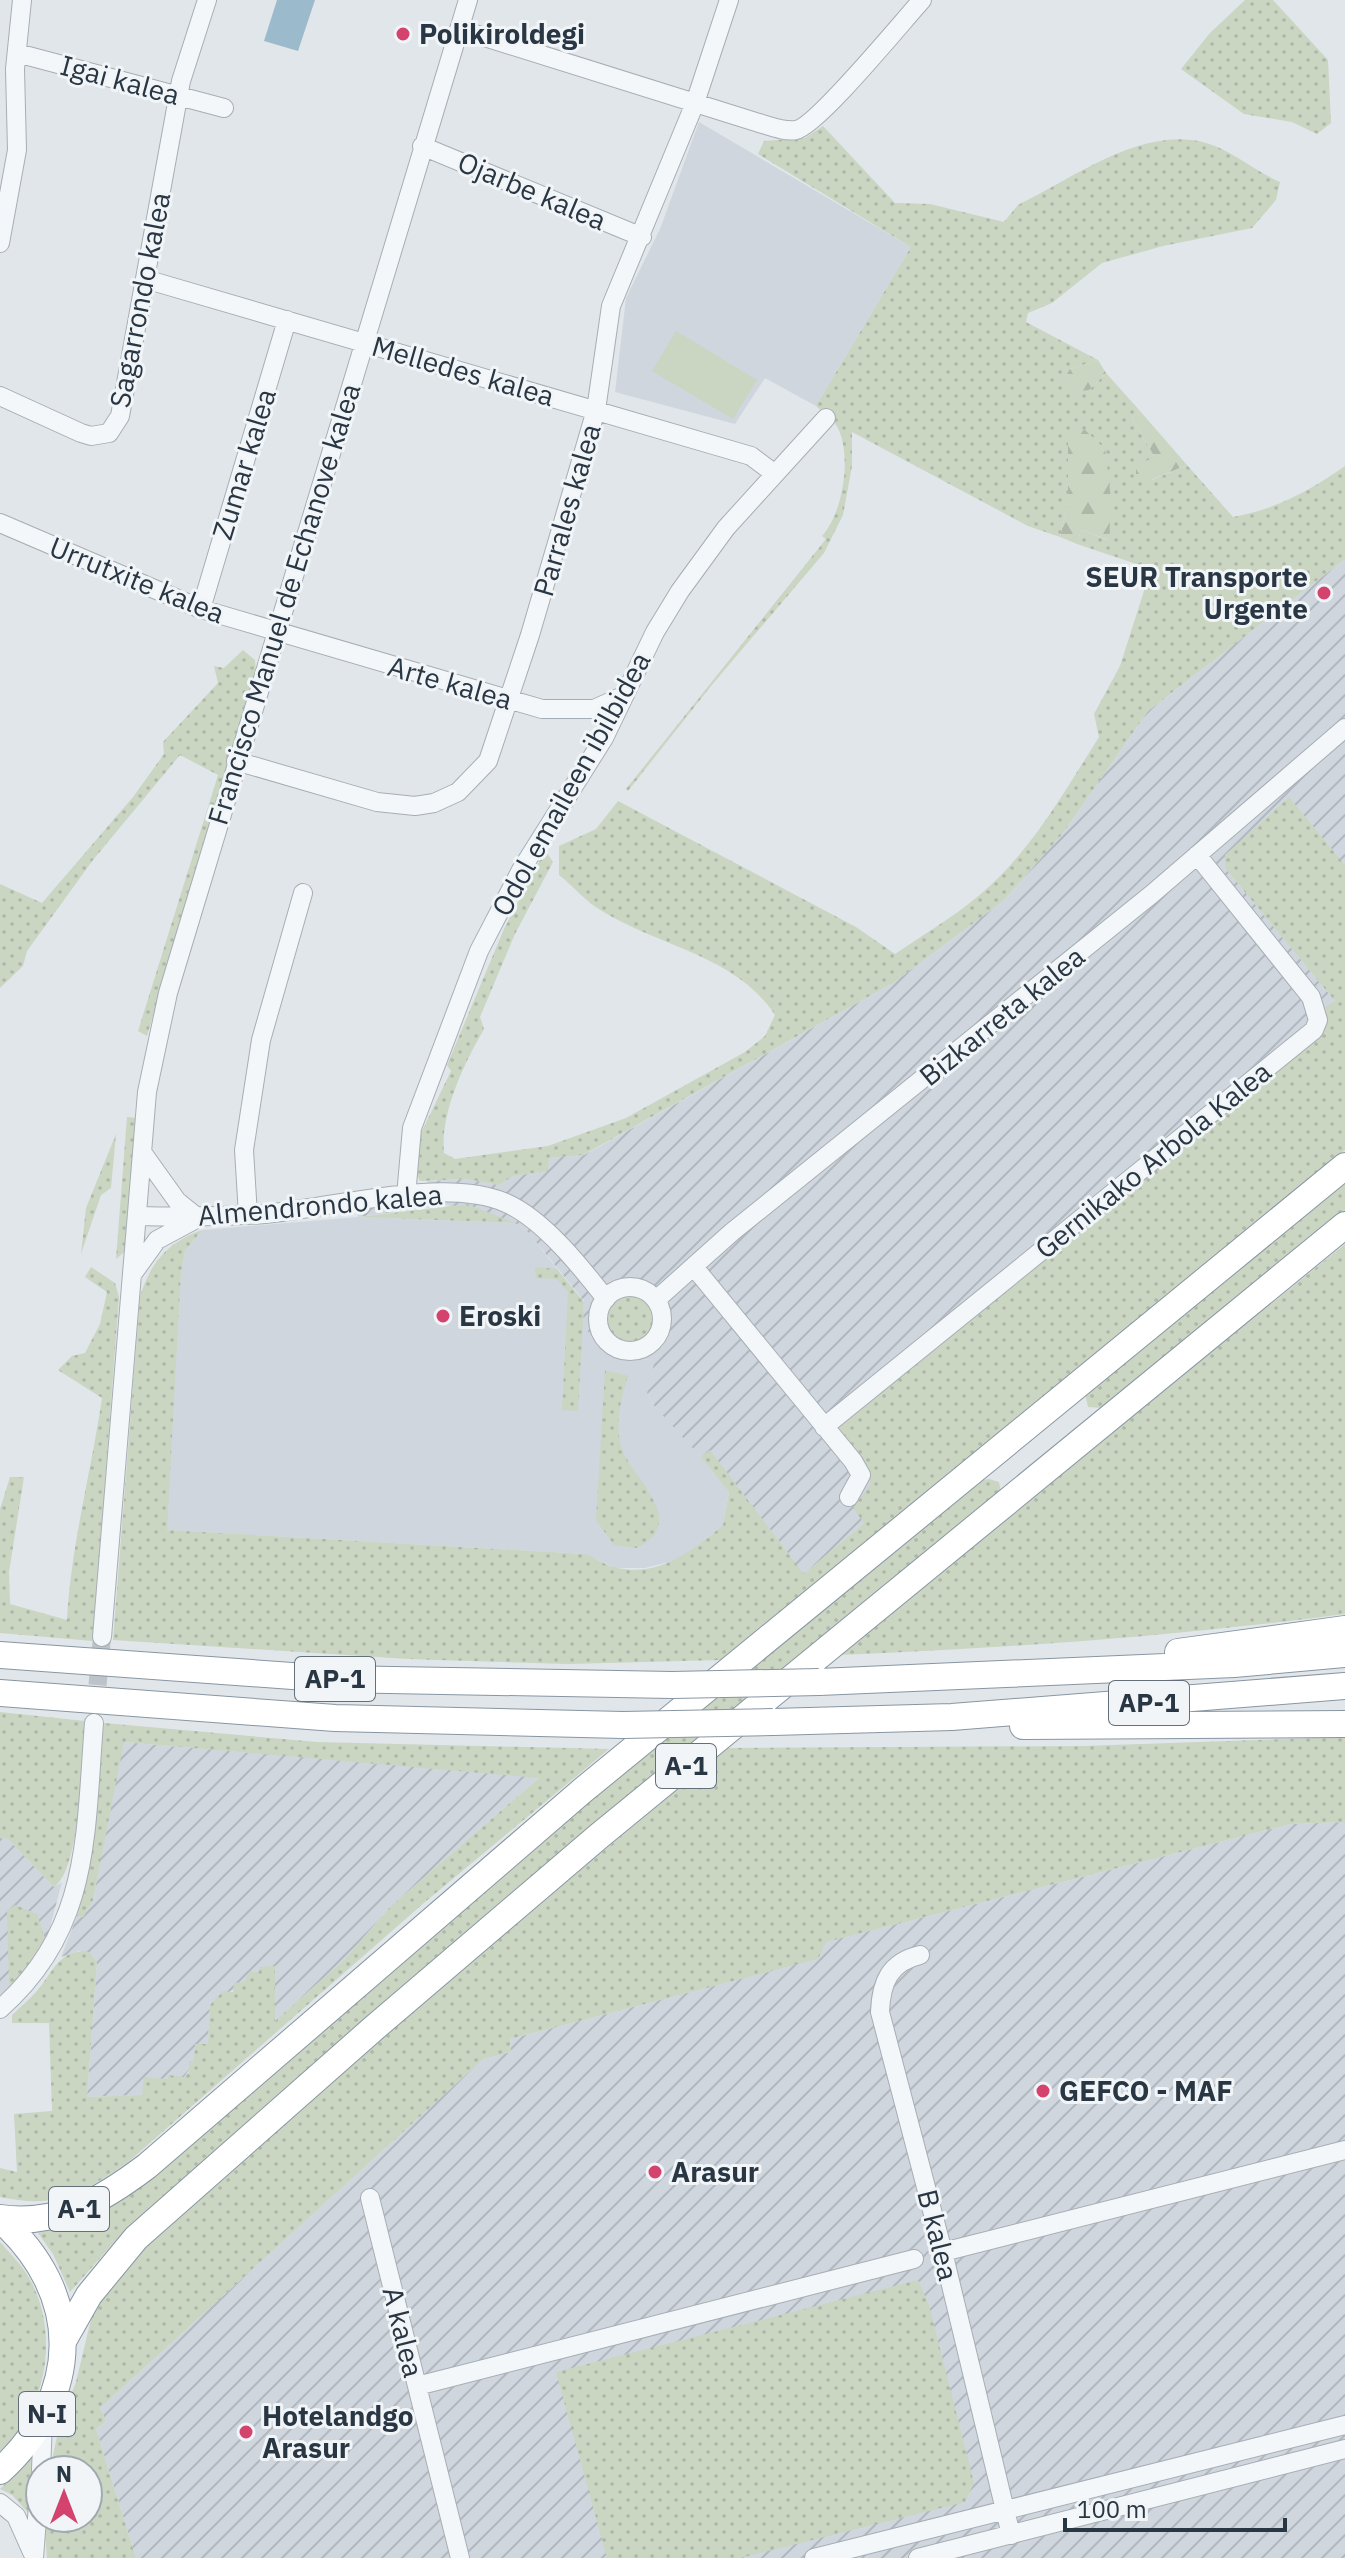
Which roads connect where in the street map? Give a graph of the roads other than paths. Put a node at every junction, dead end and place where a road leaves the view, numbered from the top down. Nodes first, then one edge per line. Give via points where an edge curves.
1 (22, 0) edge
2 (207, 0) edge
3 (468, 0) edge
4 (729, 0) edge
5 (922, 0) edge
6 (459, 29) junction
7 (17, 53) junction
8 (179, 96) junction
9 (695, 103) junction
10 (224, 108) dead end
11 (422, 146) junction
12 (642, 237) junction
13 (0, 243) edge
14 (145, 279) junction
15 (287, 320) junction
16 (363, 342) junction
17 (0, 396) edge
18 (596, 410) junction
19 (826, 418) dead end
20 (775, 474) junction
21 (0, 523) edge
22 (201, 609) junction
23 (275, 633) junction
24 (625, 695) junction
25 (510, 700) junction
26 (1345, 728) edge
27 (236, 761) junction
28 (1197, 855) junction
29 (303, 893) dead end
30 (142, 1152) junction
31 (1345, 1166) edge
32 (406, 1196) junction
33 (248, 1215) junction
34 (137, 1216) junction
35 (198, 1218) junction
36 (1345, 1225) edge
37 (694, 1267) junction
38 (132, 1274) junction
39 (606, 1299) junction
40 (656, 1300) junction
41 (824, 1427) junction
42 (849, 1497) dead end
43 (1345, 1629) edge
44 (102, 1637) tunnel mouth
45 (1345, 1654) edge
46 (0, 1655) edge
47 (1111, 1669) junction
48 (1345, 1686) edge
49 (0, 1693) edge
50 (952, 1717) junction
51 (94, 1723) tunnel mouth
52 (1345, 1724) edge
53 (920, 1955) dead end
54 (0, 2009) edge
55 (1345, 2150) edge
56 (370, 2198) dead end
57 (0, 2219) edge
58 (943, 2252) junction
59 (914, 2259) dead end
60 (63, 2341) junction
61 (417, 2386) junction
62 (43, 2421) junction
63 (1345, 2425) edge
64 (1345, 2449) edge
65 (42, 2454) edge
66 (0, 2471) edge
67 (0, 2503) edge
68 (1005, 2510) junction
69 (36, 2534) edge
70 (1011, 2535) junction
71 (460, 2558) edge
72 (814, 2558) edge
73 (918, 2558) edge

1 - 7 street
2 - 8 street, Sagarrondo kalea
3 - 6 street, Francisco Manuel de Echanove kalea
4 - 9 street, Parrales kalea
5 - 9 street via 805,126 780,129
6 - 9 street
6 - 11 street, Francisco Manuel de Echanove kalea
7 - 8 street, Igai kalea
7 - 13 street via 17,150
8 - 10 street, Igai kalea
8 - 14 street, Sagarrondo kalea
9 - 12 street, Parrales kalea
11 - 12 street, Ojarbe kalea
11 - 16 street, Francisco Manuel de Echanove kalea
12 - 18 street, Parrales kalea via 611,306
14 - 15 street, Melledes kalea
14 - 17 street, Sagarrondo kalea via 120,416 109,433 81,433
15 - 16 street, Melledes kalea
15 - 22 street, Zumar kalea
16 - 18 street, Melledes kalea
16 - 23 street, Francisco Manuel de Echanove kalea
18 - 20 street, Melledes kalea via 751,456
18 - 25 street, Parrales kalea
19 - 20 street, Odol emaileen ibilbidea
20 - 24 street, Odol emaileen ibilbidea via 726,528 680,591
21 - 22 street, Urrutxite kalea
22 - 23 street, Urrutxite kalea
23 - 25 street, Arte kalea
23 - 27 street, Francisco Manuel de Echanove kalea
24 - 25 street, Arte kalea via 575,712
24 - 32 street, Odol emaileen ibilbidea via 479,951 412,1128
25 - 27 street, Parrales kalea via 488,761 458,792 434,803 377,802
26 - 28 street, Bizkarreta kalea
27 - 30 street, Francisco Manuel de Echanove kalea via 168,993 147,1092
28 - 37 street, Bizkarreta kalea
28 - 41 street, Gernikako Arbola Kalea via 1311,997 1318,1020 1314,1030
29 - 33 street via 261,1040 244,1150
30 - 34 street, Francisco Manuel de Echanove kalea
30 - 35 street via 177,1201
31 - 57 highway, A-1 via 582,1791 147,2166 98,2201 74,2211 24,2222
32 - 33 street, Almendrondo kalea
32 - 39 street, Almendrondo kalea via 466,1193 508,1203 568,1250
33 - 35 street, Almendrondo kalea
34 - 35 street, Almendrondo kalea
34 - 38 street, Francisco Manuel de Echanove kalea
35 - 38 street via 157,1240
36 - 60 highway, A-1 via 599,1836 374,2028 136,2238 89,2295
37 - 40 street, Bizkarreta kalea
37 - 41 street
38 - 44 street, Francisco Manuel de Echanove kalea
39 - 40 street via 630,1287
39 - 40 street via 598,1313 602,1335 630,1352 651,1344 658,1335 662,1313
41 - 42 street via 861,1475
43 - 47 highway via 1184,1651
45 - 47 highway, AP-1
46 - 47 highway, AP-1, bridge via 334,1679 672,1685
48 - 50 highway, AP-1
49 - 50 highway, AP-1, bridge via 335,1718 623,1725
50 - 52 highway via 1038,1728
51 - 54 street via 80,1867 68,1918 42,1965
53 - 58 street, B kalea via 896,1964 887,1976 880,2012
55 - 58 street
56 - 61 street, A kalea
57 - 60 highway, N-I via 38,2260 60,2313
58 - 68 street, B kalea
59 - 61 street
60 - 62 highway, N-I via 61,2369
61 - 71 street, A kalea
62 - 65 street
62 - 66 highway, N-I
63 - 68 street
64 - 70 street
67 - 69 street via 16,2516 34,2558
68 - 70 street, B kalea
68 - 72 street
70 - 73 street

